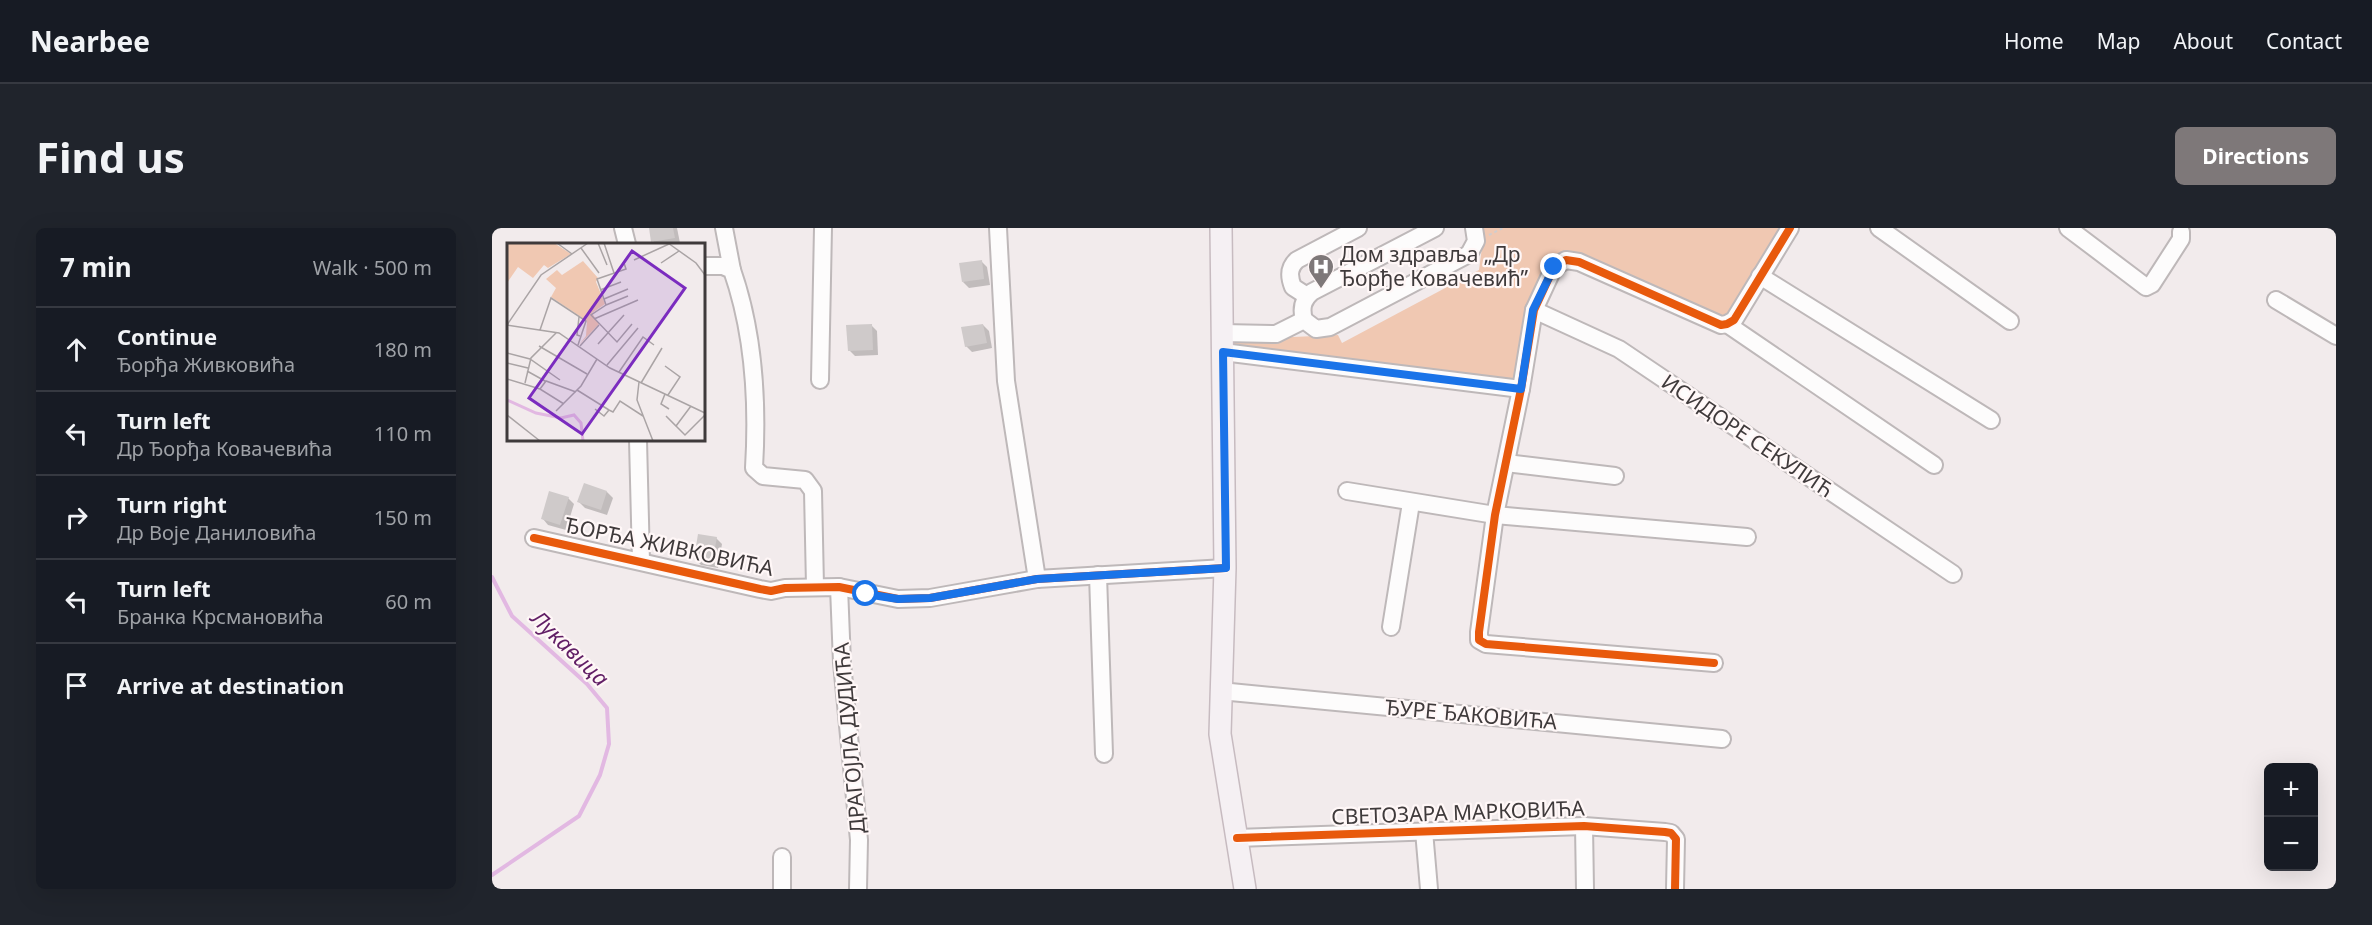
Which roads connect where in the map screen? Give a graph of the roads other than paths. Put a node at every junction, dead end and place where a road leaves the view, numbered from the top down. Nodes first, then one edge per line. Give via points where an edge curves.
1 (623, 228) edge
2 (724, 228) edge
3 (823, 228) edge
4 (998, 228) edge
5 (1221, 228) edge
6 (1358, 228) edge
7 (1436, 228) edge
8 (1474, 228) edge
9 (1790, 228) edge
10 (1879, 228) edge
11 (2068, 228) edge
12 (2181, 232) dead end
13 (1334, 233) edge
14 (627, 243) edge
15 (705, 266) edge
16 (732, 270) junction
17 (1760, 276) junction
18 (1307, 296) junction
19 (2276, 300) dead end
20 (1533, 310) junction
21 (1304, 320) junction
22 (2010, 321) dead end
23 (1727, 324) junction
24 (2336, 336) edge
25 (1223, 343) junction
26 (820, 380) dead end
27 (1521, 389) junction
28 (1990, 420) dead end
29 (638, 441) edge
30 (1506, 463) junction
31 (1934, 465) dead end
32 (1615, 476) dead end
33 (1347, 491) dead end
34 (1411, 502) junction
35 (1495, 515) junction
36 (534, 537) dead end
37 (1748, 537) dead end
38 (640, 561) junction
39 (1226, 568) junction
40 (1953, 574) dead end
41 (1098, 575) junction
42 (1037, 579) junction
43 (815, 586) junction
44 (838, 587) junction
45 (1391, 627) dead end
46 (1714, 663) dead end
47 (1220, 691) junction
48 (1722, 739) dead end
49 (1104, 754) dead end
50 (1584, 826) junction
51 (1424, 831) junction
52 (1237, 838) junction
53 (782, 857) dead end
54 (782, 889) edge
55 (858, 889) edge
56 (1245, 889) edge
57 (1429, 889) edge
58 (1585, 889) edge
59 (1675, 889) edge

1 - 14 street
2 - 16 street
3 - 26 street
4 - 42 street via 1006,381
5 - 25 main road
6 - 13 street
7 - 18 street
8 - 21 street via 1476,241 1469,254 1330,327 1316,329
9 - 17 street
10 - 22 street
11 - 12 street via 2146,287 2152,284 2181,239
13 - 18 street via 1292,265 1289,273 1293,287
15 - 16 street
16 - 43 street via 752,358 757,420 754,468 763,476 805,480 810,484
17 - 23 street via 1734,320
17 - 28 street
18 - 21 street via 1302,311
19 - 24 street
20 - 23 street via 1554,267 1566,260 1579,262 1721,325
20 - 27 street
20 - 40 street, ИСИДОРЕ СЕКУЛИЋ via 1619,349
21 - 25 street via 1276,334
23 - 31 street
25 - 27 street
25 - 39 main road
27 - 30 street
29 - 38 street
30 - 32 street
30 - 35 street
33 - 34 street
34 - 35 street
34 - 45 street
35 - 37 street
35 - 46 street via 1479,640 1486,644
36 - 38 street, ЂОРЂА ЖИВКОВИЋА
38 - 43 street, ЂОРЂА ЖИВКОВИЋА via 771,591
39 - 41 street, ЂОРЂА ЖИВКОВИЋА
39 - 47 main road
41 - 42 street, ЂОРЂА ЖИВКОВИЋА
41 - 49 street
42 - 44 street, ЂОРЂА ЖИВКОВИЋА via 930,598 898,599
43 - 44 street, ЂОРЂА ЖИВКОВИЋА
44 - 55 street, ДРАГОЈЛА ДУДИЋА via 859,840
47 - 48 street, ЂУРЕ ЂАКОВИЋА
47 - 52 main road via 1220,734
50 - 51 street, СВЕТОЗАРА МАРКОВИЋА
50 - 58 street
50 - 59 street, СВЕТОЗАРА МАРКОВИЋА via 1671,833 1676,839
51 - 52 street, СВЕТОЗАРА МАРКОВИЋА
51 - 57 street
52 - 56 main road
53 - 54 street

